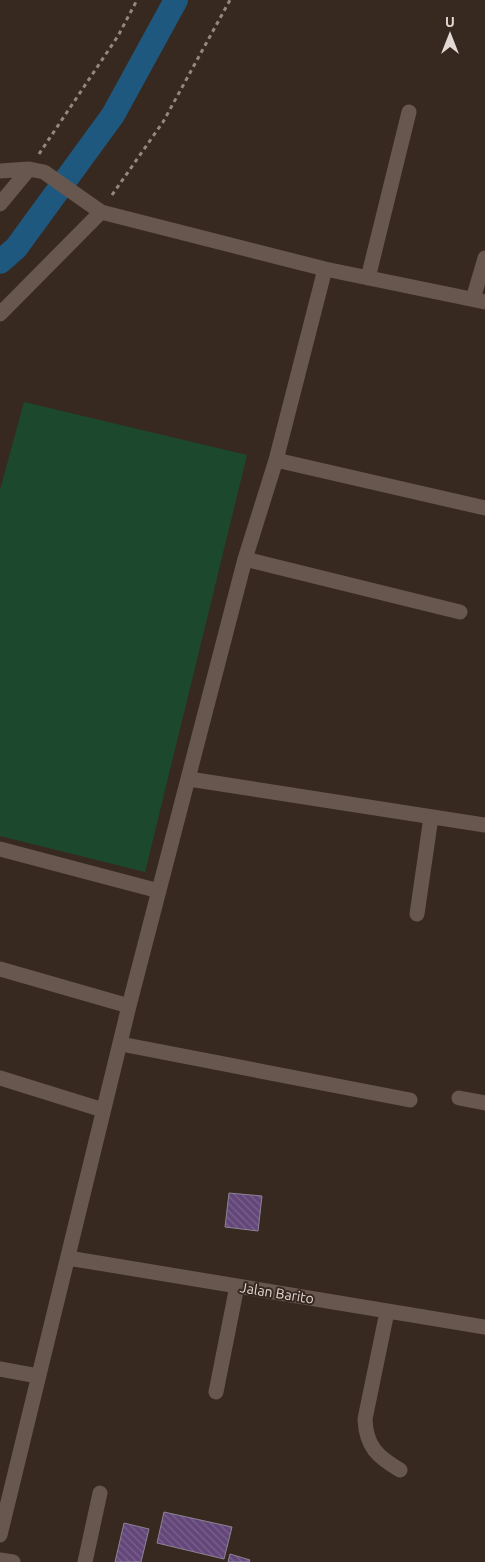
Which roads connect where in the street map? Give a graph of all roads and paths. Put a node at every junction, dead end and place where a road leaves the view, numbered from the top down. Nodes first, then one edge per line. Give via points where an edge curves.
1 (137, 0) edge
2 (230, 0) edge
3 (408, 112) dead end
4 (29, 169) junction
5 (0, 171) edge
6 (0, 204) edge
7 (101, 212) junction
8 (485, 258) edge
9 (325, 269) junction
10 (368, 278) junction
11 (479, 301) edge
12 (0, 314) edge
13 (276, 460) junction
14 (485, 508) edge
15 (245, 559) junction
16 (460, 612) dead end
17 (189, 779) junction
18 (431, 817) junction
19 (485, 825) edge
20 (0, 849) edge
21 (159, 891) junction
22 (417, 914) dead end
23 (0, 969) edge
24 (129, 1006) junction
25 (121, 1044) junction
26 (0, 1078) edge
27 (459, 1098) dead end
28 (410, 1100) dead end
29 (485, 1103) edge
30 (103, 1110) junction
31 (68, 1258) junction
32 (236, 1286) junction
33 (387, 1312) junction
34 (485, 1327) edge
35 (0, 1369) edge
36 (38, 1376) junction
37 (216, 1392) dead end
38 (400, 1470) dead end
39 (100, 1493) dead end
40 (0, 1536) edge
41 (0, 1560) edge
42 (12, 1562) edge
43 (85, 1562) edge

1 - 4 path via 118,36
2 - 7 path via 162,122
3 - 10 street
4 - 5 street
4 - 6 street
4 - 7 street via 44,172
7 - 9 street
7 - 12 street
8 - 11 street
9 - 10 street
9 - 13 street
10 - 11 street
13 - 14 street
13 - 15 street
15 - 16 street
15 - 17 street
17 - 18 street
17 - 21 street
18 - 19 street
18 - 22 street
20 - 21 street
21 - 24 street
23 - 24 street
24 - 25 street
25 - 28 street
25 - 30 street
26 - 30 street
27 - 29 street
30 - 31 street
31 - 32 street, Jalan Barito
31 - 36 street
32 - 33 street, Jalan Barito
32 - 37 street
33 - 34 street, Jalan Barito
33 - 38 street via 365,1419 366,1433 381,1459
35 - 36 street
36 - 40 street
39 - 43 street
41 - 42 street

